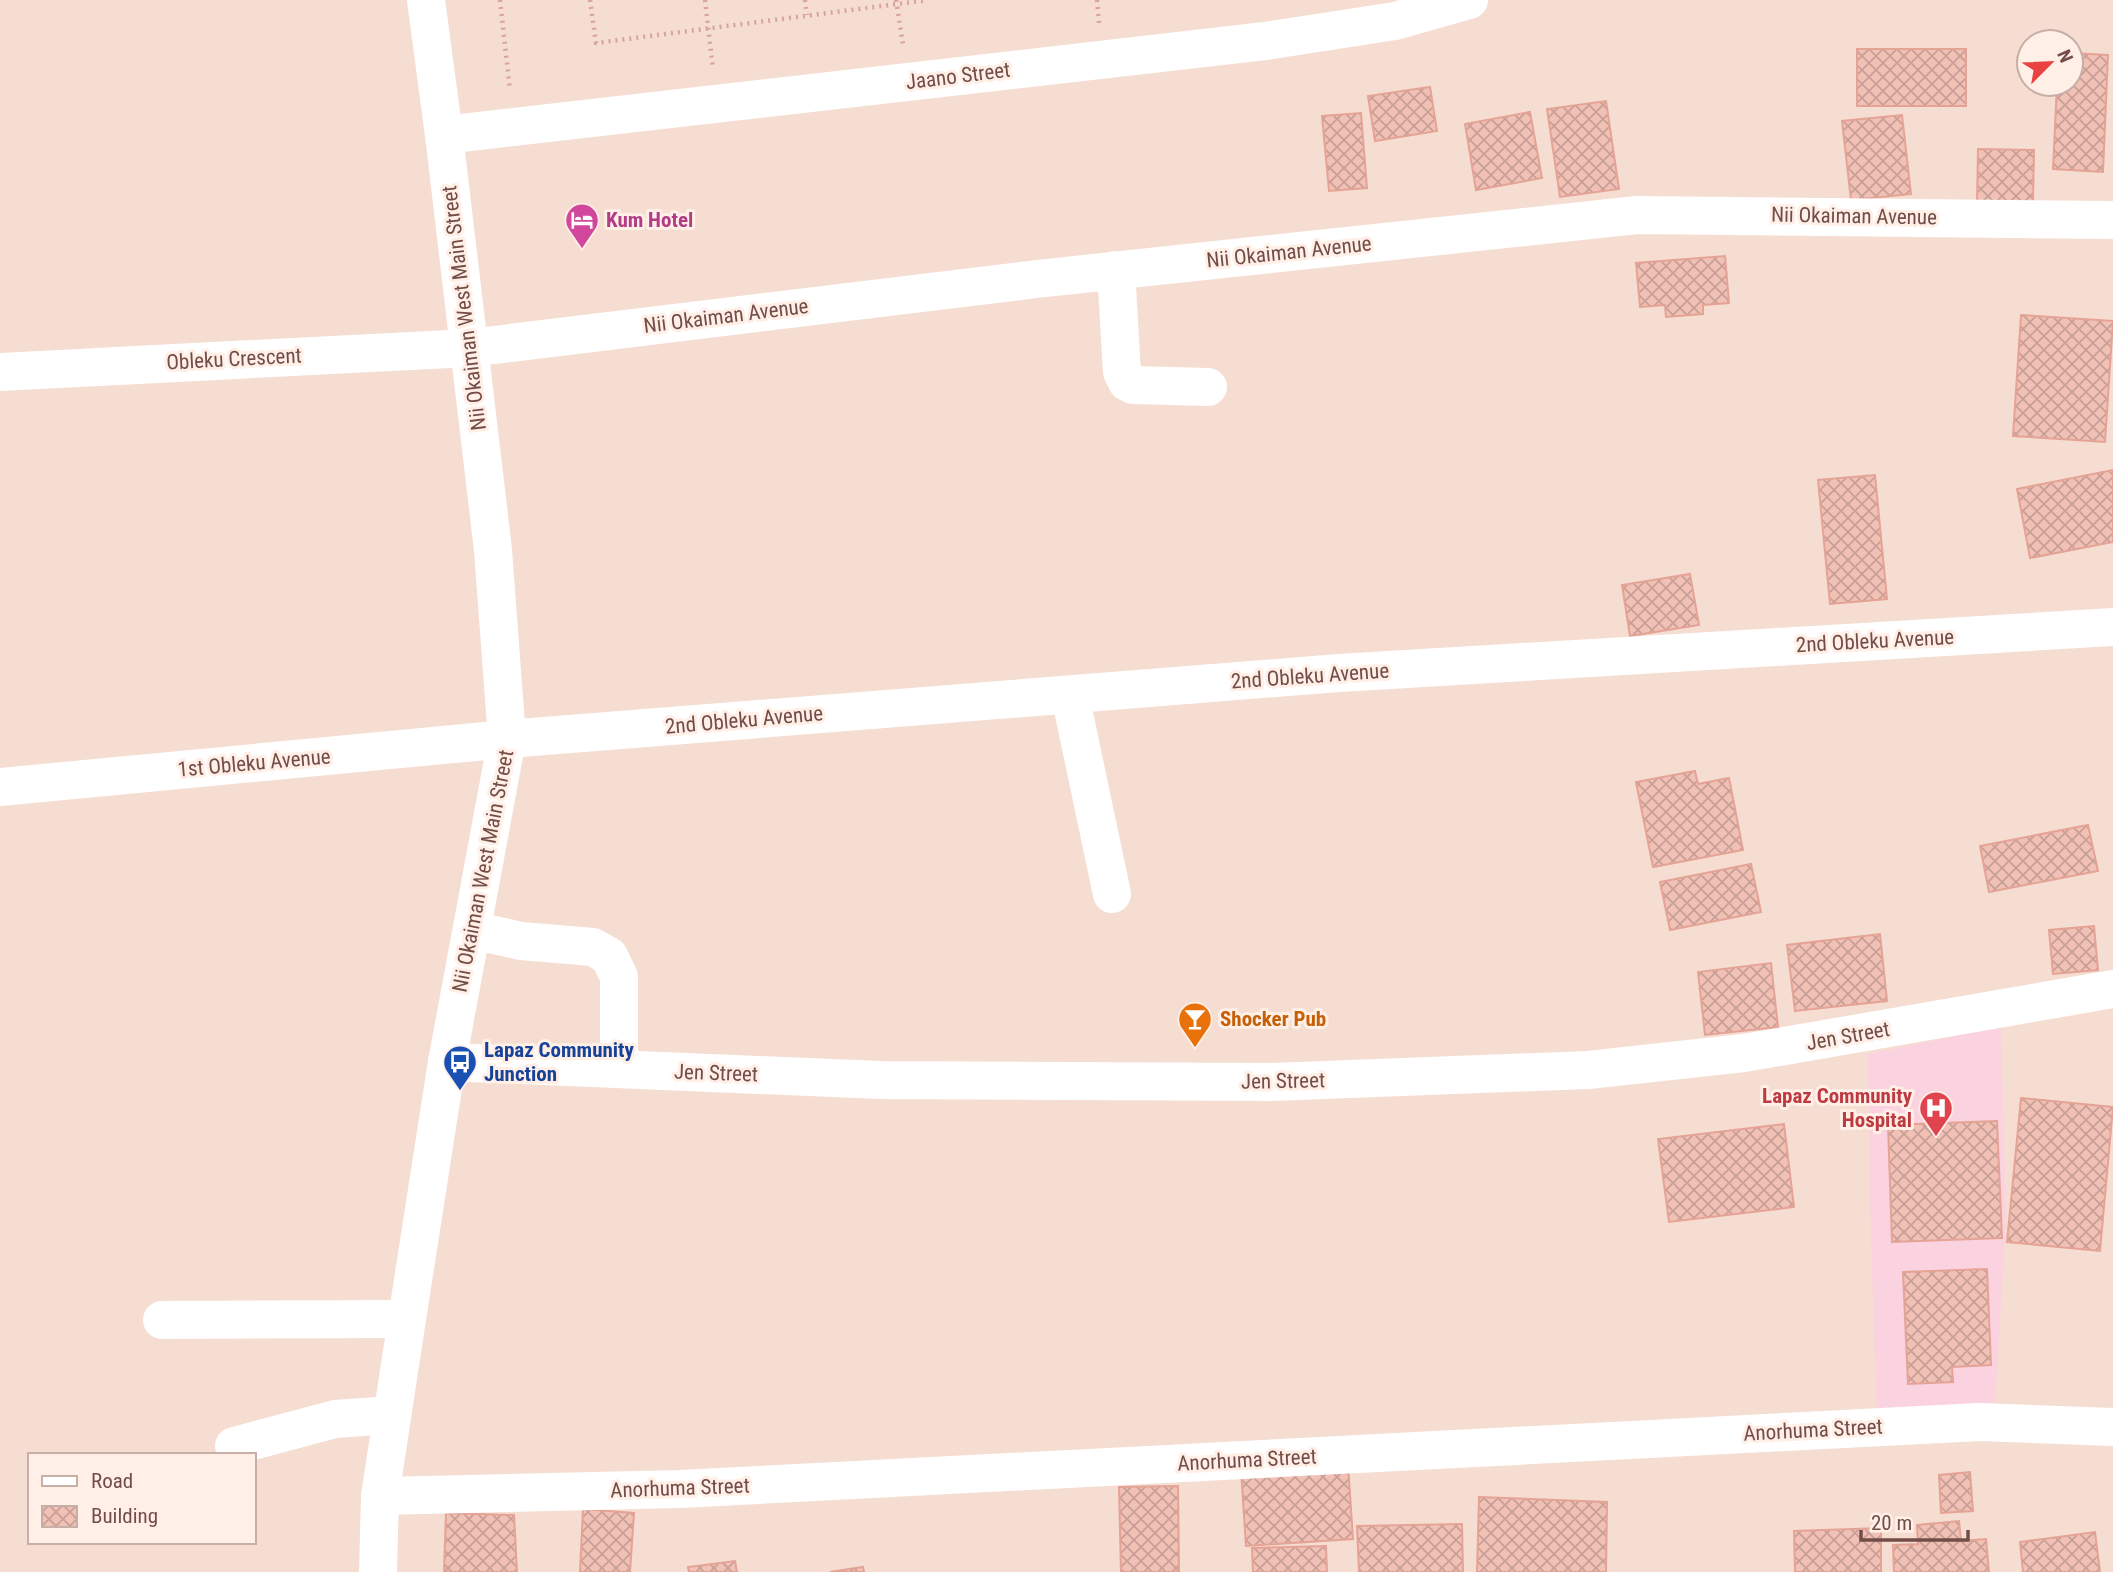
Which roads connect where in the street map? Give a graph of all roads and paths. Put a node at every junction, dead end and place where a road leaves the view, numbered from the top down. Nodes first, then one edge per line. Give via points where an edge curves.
1 (426, 0) edge
2 (500, 0) edge
3 (590, 0) edge
4 (705, 0) edge
5 (805, 0) edge
6 (928, 0) edge
7 (1469, 0) edge
8 (896, 2) edge
9 (807, 15) junction
10 (708, 28) junction
11 (908, 82) junction
12 (718, 104) junction
13 (514, 127) junction
14 (444, 135) junction
15 (2113, 220) edge
16 (1116, 270) junction
17 (469, 348) junction
18 (0, 372) edge
19 (1209, 387) dead end
20 (2113, 627) edge
21 (1070, 695) junction
22 (507, 739) junction
23 (0, 787) edge
24 (1112, 894) dead end
25 (471, 930) junction
26 (2113, 989) edge
27 (447, 1062) junction
28 (620, 1069) junction
29 (407, 1319) junction
30 (162, 1320) dead end
31 (392, 1415) junction
32 (2113, 1427) edge
33 (234, 1446) dead end
34 (380, 1496) junction
35 (378, 1572) edge

1 - 14 street, Nii Okaiman West Main Street
2 - 13 path
3 - 10 path via 596,43
4 - 10 path
5 - 9 path
6 - 8 path
7 - 11 street, Jaano Street via 1395,21 1265,41
8 - 9 path
8 - 11 path
9 - 10 path
10 - 12 path
11 - 12 street, Jaano Street
12 - 13 street, Jaano Street
13 - 14 street, Jaano Street
14 - 17 street, Nii Okaiman West Main Street
15 - 16 street, Nii Okaiman Avenue via 1637,215
16 - 17 street, Nii Okaiman Avenue
16 - 19 street via 1122,372 1127,382
17 - 18 street, Obleku Crescent
17 - 22 street, Nii Okaiman West Main Street
20 - 21 street, 2nd Obleku Avenue via 1339,673
21 - 22 street, 2nd Obleku Avenue
21 - 24 street
22 - 23 street, 1st Obleku Avenue
22 - 25 street, Nii Okaiman West Main Street
25 - 27 street, Nii Okaiman West Main Street
25 - 28 street via 521,941 593,947 609,956 619,977
26 - 28 street, Jen Street via 1744,1053 1588,1070 1259,1082 880,1080
27 - 28 street, Jen Street
27 - 29 street, Nii Okaiman West Main Street
29 - 30 street
29 - 31 street, Nii Okaiman West Main Street
31 - 33 street via 335,1419
31 - 34 street, Nii Okaiman West Main Street
32 - 34 street, Anorhuma Street via 1979,1422 680,1489
34 - 35 street, Nii Okaiman West Main Street

